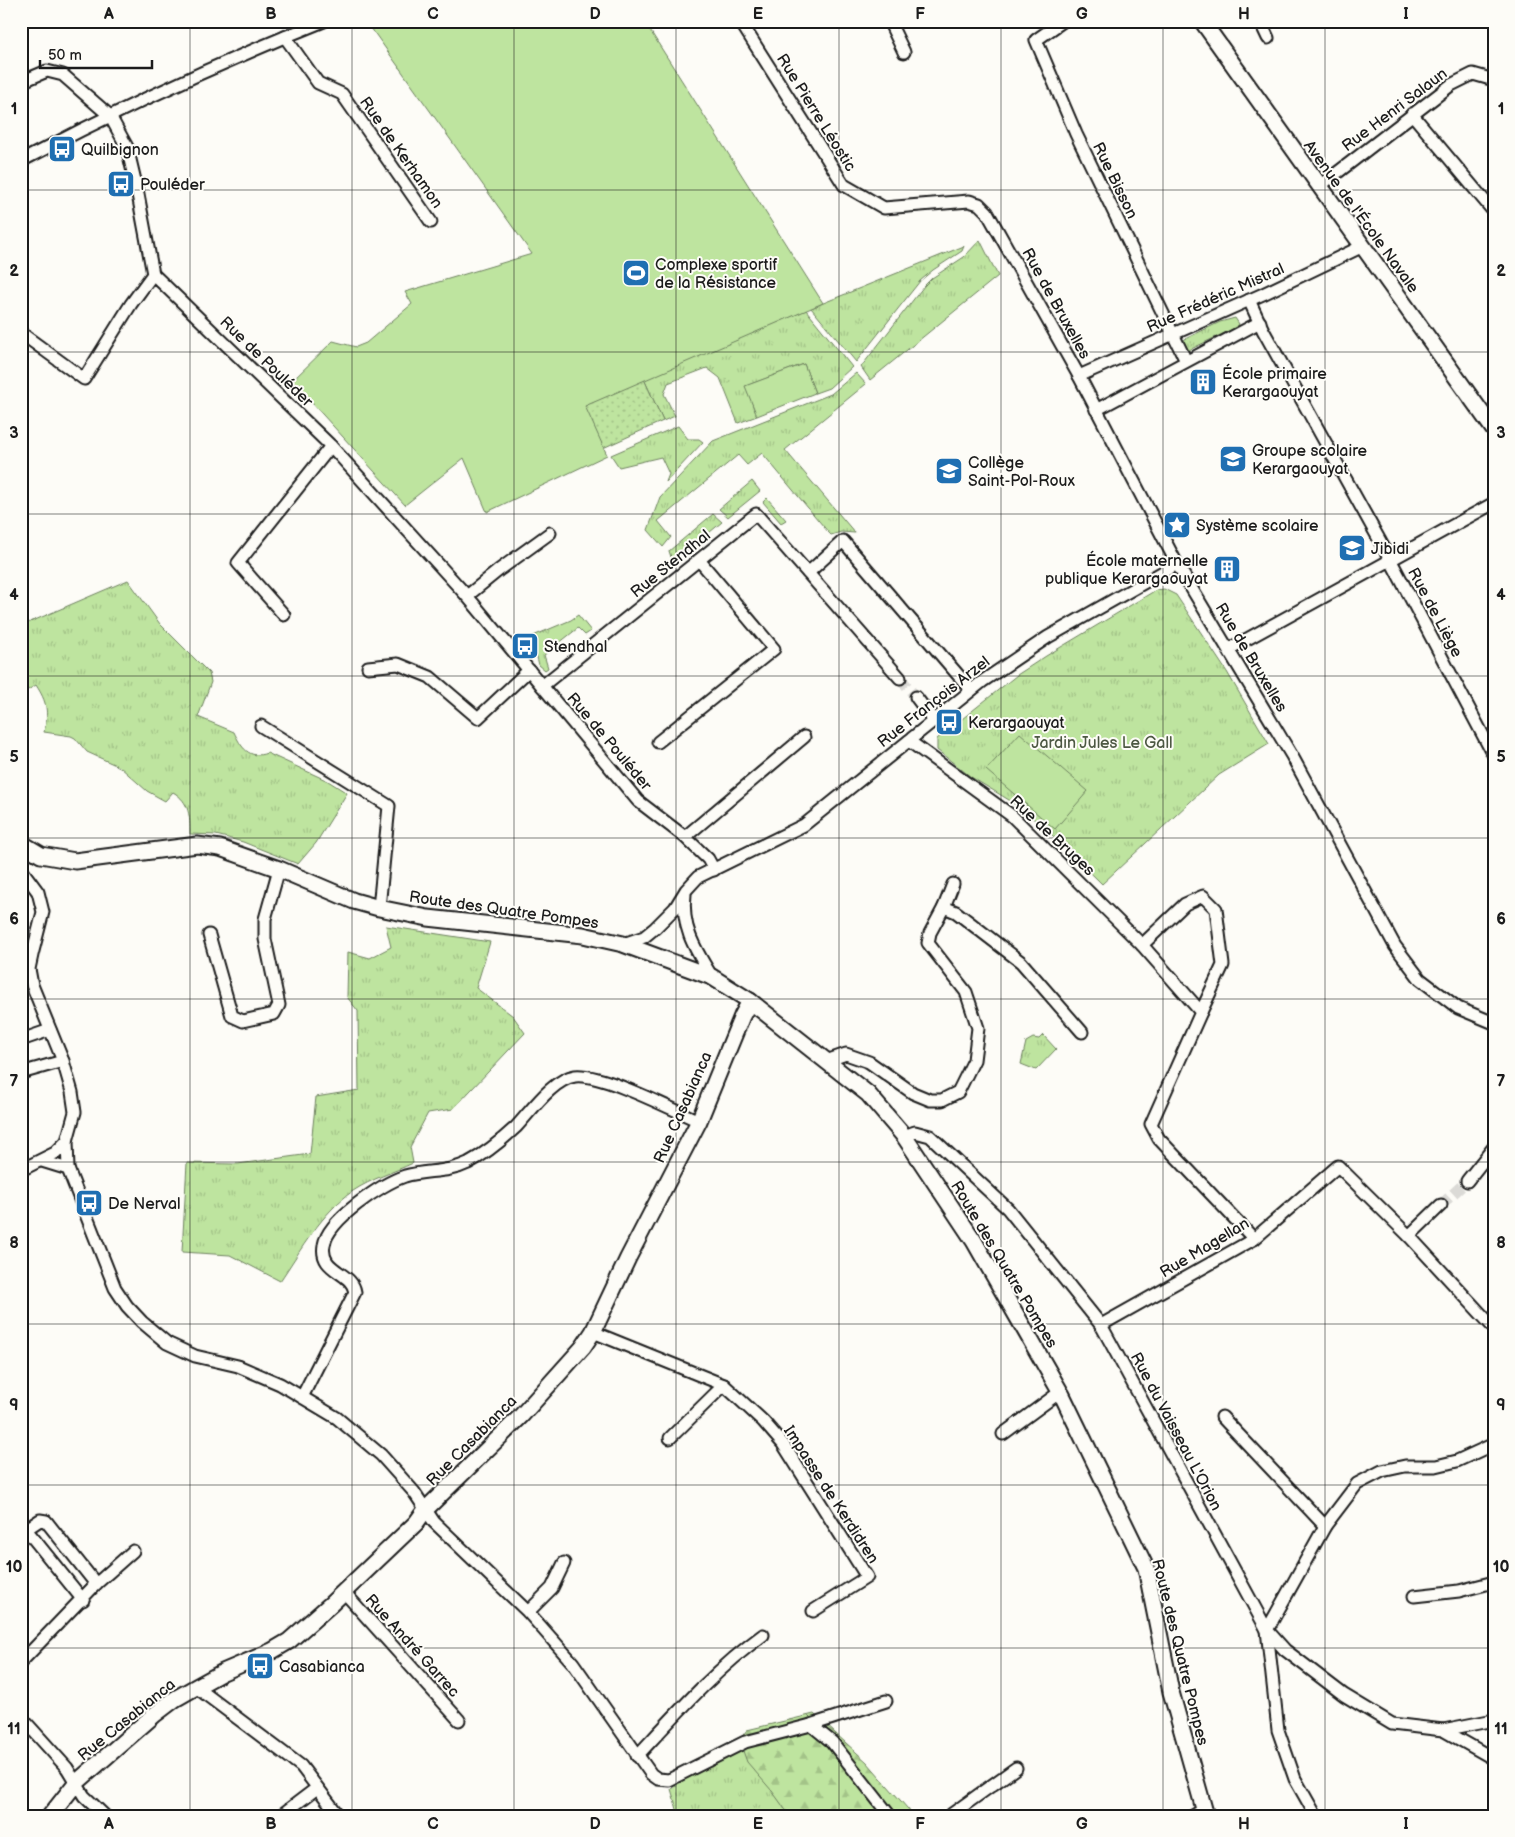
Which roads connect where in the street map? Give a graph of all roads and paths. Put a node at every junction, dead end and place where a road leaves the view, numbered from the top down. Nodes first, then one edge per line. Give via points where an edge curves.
1 (324, 21) edge
2 (740, 21) edge
3 (889, 21) edge
4 (1063, 21) edge
5 (1202, 21) edge
6 (1260, 21) edge
7 (284, 37) junction
8 (1268, 38) dead end
9 (904, 52) dead end
10 (1494, 80) edge
11 (21, 82) edge
12 (1412, 114) junction
13 (110, 116) junction
14 (21, 161) edge
15 (1320, 186) junction
16 (969, 201) joint
17 (1494, 212) edge
18 (431, 222) dead end
19 (1362, 246) junction
20 (153, 274) junction
21 (1248, 300) junction
22 (1260, 322) junction
23 (21, 333) edge
24 (1173, 334) junction
25 (1186, 362) junction
26 (1079, 376) junction
27 (1096, 410) junction
28 (1494, 430) edge
29 (332, 446) junction
30 (1494, 502) edge
31 (550, 532) dead end
32 (1390, 558) junction
33 (699, 560) junction
34 (1177, 564) junction
35 (808, 573) junction
36 (467, 596) junction
37 (284, 615) dead end
38 (1229, 649) junction
39 (368, 667) dead end
40 (529, 670) junction
41 (900, 678) tunnel mouth
42 (542, 686) junction
43 (972, 690) junction
44 (916, 698) tunnel mouth
45 (934, 721) junction
46 (261, 726) dead end
47 (804, 737) dead end
48 (909, 741) junction
49 (658, 742) dead end
50 (1494, 756) edge
51 (686, 837) junction
52 (21, 843) edge
53 (279, 869) junction
54 (21, 870) edge
55 (714, 870) junction
56 (953, 884) dead end
57 (686, 890) junction
58 (944, 907) junction
59 (379, 908) junction
60 (209, 935) dead end
61 (622, 944) junction
62 (1142, 945) junction
63 (712, 977) junction
64 (750, 1002) junction
65 (1201, 1012) junction
66 (1494, 1023) edge
67 (50, 1030) junction
68 (1082, 1032) dead end
69 (21, 1040) edge
70 (63, 1061) junction
71 (826, 1061) junction
72 (21, 1073) edge
73 (699, 1121) junction
74 (904, 1136) junction
75 (67, 1141) junction
76 (1494, 1147) edge
77 (42, 1161) junction
78 (68, 1169) junction
79 (21, 1170) edge
80 (1467, 1181) tunnel mouth
81 (1441, 1205) tunnel mouth
82 (1409, 1236) junction
83 (1254, 1239) junction
84 (1101, 1325) junction
85 (1494, 1328) edge
86 (593, 1332) junction
87 (724, 1385) junction
88 (1060, 1392) junction
89 (302, 1397) junction
90 (1222, 1417) dead end
91 (1003, 1434) dead end
92 (670, 1438) dead end
93 (1494, 1444) edge
94 (426, 1509) junction
95 (1325, 1526) junction
96 (133, 1551) dead end
97 (564, 1562) dead end
98 (1494, 1582) edge
99 (96, 1584) junction
100 (344, 1592) junction
101 (1414, 1596) dead end
102 (82, 1600) junction
103 (813, 1611) dead end
104 (528, 1612) junction
105 (1267, 1630) junction
106 (764, 1635) dead end
107 (21, 1662) edge
108 (196, 1687) junction
109 (886, 1701) dead end
110 (21, 1717) edge
111 (459, 1720) dead end
112 (1494, 1720) edge
113 (811, 1725) junction
114 (1443, 1730) junction
115 (1492, 1754) edge
116 (637, 1756) junction
117 (1016, 1768) dead end
118 (76, 1783) junction
119 (317, 1788) junction
120 (1201, 1814) edge
121 (50, 1816) edge
122 (105, 1816) edge
123 (280, 1816) edge
124 (339, 1816) edge
125 (890, 1816) edge
126 (949, 1816) edge
127 (1316, 1816) edge

1 - 7 street
2 - 16 street, Rue Pierre Léostic via 844,185 884,208
3 - 9 street
4 - 24 street, Rue Bisson via 1036,40 1076,134
5 - 15 street, Avenue de l'École Navale
6 - 8 street
7 - 13 street
7 - 18 street, Rue de Kerhamon via 318,83 342,94
10 - 12 street, Rue Henri Salaun via 1472,74
11 - 13 street via 47,71 63,75
12 - 15 street, Rue Henri Salaun
12 - 17 street
13 - 14 street
13 - 20 street via 127,147
15 - 19 street, Avenue de l'École Navale
16 - 26 street, Rue de Bruxelles via 987,212
19 - 21 street, Rue Frédéric Mistral
19 - 28 street, Avenue de l'École Navale
20 - 23 street via 84,379
20 - 29 street, Rue de Pouléder
21 - 22 street, Rue de Liège
21 - 24 street, Rue Frédéric Mistral
22 - 25 street
22 - 32 street, Rue de Liège
24 - 25 street, Rue Bisson
24 - 26 street, Rue Frédéric Mistral
25 - 27 street
26 - 27 street, Rue de Bruxelles
27 - 34 street, Rue de Bruxelles
29 - 36 street, Rue de Pouléder
29 - 37 street via 238,563
30 - 32 street
31 - 36 street
32 - 38 street
32 - 50 street, Rue de Liège
33 - 35 street, Rue Stendhal via 756,514
33 - 42 street, Rue Stendhal
33 - 49 street via 774,649
34 - 38 street, Rue de Bruxelles
34 - 43 street, Rue François Arzel via 1048,637
35 - 41 street, Rue Stendhal
35 - 43 street via 843,541
36 - 40 street, Rue de Pouléder
38 - 66 street, Rue de Bruxelles via 1292,756 1395,946 1420,979 1458,1008
39 - 40 street via 398,664 430,677 478,718
40 - 42 street, Rue de Pouléder
42 - 51 street, Rue de Pouléder via 638,801
43 - 45 street, Rue François Arzel
44 - 45 street
45 - 48 street, Rue François Arzel
46 - 59 street via 389,806
47 - 51 street
48 - 55 street, Rue François Arzel via 804,825
48 - 62 street, Rue de Bruges via 1012,816
51 - 55 street, Rue de Pouléder via 708,859
52 - 53 street, Route des Quatre Pompes via 41,855 75,861 197,845 220,848
53 - 59 street, Route des Quatre Pompes via 354,901
53 - 60 street via 265,919 265,939 278,1005 274,1014 243,1022 232,1016
54 - 67 street via 38,892 43,912 29,969
55 - 57 street via 698,877
56 - 58 street
57 - 61 street via 675,908 655,928 644,937
57 - 63 street via 684,908 692,945
58 - 68 street via 956,912 1021,962
58 - 71 street via 928,943 966,992 978,1028 974,1060 958,1092 942,1100 930,1100 912,1093 869,1062 846,1054
59 - 61 street, Route des Quatre Pompes via 428,918 567,932
61 - 63 street, Route des Quatre Pompes
62 - 65 street, Rue de Bruges
62 - 65 street via 1185,904 1203,896 1211,903 1216,909 1223,965
63 - 64 street, Route des Quatre Pompes
64 - 71 street, Route des Quatre Pompes
64 - 73 street, Rue Casabianca via 738,1023
65 - 83 street via 1151,1124 1159,1139
67 - 69 street
67 - 70 street
70 - 72 street
70 - 75 street via 74,1112
71 - 74 street, Route des Quatre Pompes via 868,1094
73 - 86 street, Rue Casabianca
73 - 89 street via 603,1080 574,1076 562,1080 514,1128 467,1163 449,1170 405,1176 380,1188 336,1223 324,1243 324,1259 352,1284 355,1292
74 - 84 street, Rue du Vaisseau L'Orion via 915,1132 930,1136 1008,1209
74 - 88 street, Route des Quatre Pompes via 974,1241
75 - 77 street
75 - 78 street
76 - 80 street
77 - 78 street
77 - 79 street
78 - 89 street via 115,1288 142,1322 168,1343 195,1356 238,1366
81 - 82 street
82 - 83 street, Rue Magellan via 1338,1166
82 - 85 street
83 - 84 street, Rue Magellan
84 - 105 street, Rue du Vaisseau L'Orion
86 - 87 street, Impasse de Kerdidren
86 - 94 street, Rue Casabianca via 521,1416
87 - 92 street
87 - 103 street, Impasse de Kerdidren via 783,1444 867,1577
88 - 91 street
88 - 120 street, Route des Quatre Pompes via 1146,1568
89 - 94 street via 337,1418 381,1455
90 - 95 street
93 - 95 street via 1458,1461 1382,1471 1357,1484
94 - 100 street, Rue Casabianca via 416,1523
94 - 104 street via 434,1522
95 - 105 street
96 - 99 street
97 - 104 street via 552,1588
98 - 101 street via 1459,1591
99 - 102 street
99 - 102 street via 46,1521 40,1520 28,1528
100 - 108 street, Rue Casabianca via 288,1641
100 - 111 street, Rue André Garrec
102 - 107 street
104 - 116 street via 573,1663
105 - 114 street via 1285,1650 1344,1695 1392,1724
105 - 127 street, Rue du Vaisseau L'Orion via 1278,1730 1295,1779
106 - 116 street via 741,1651 695,1694
108 - 118 street, Rue Casabianca via 154,1715
108 - 119 street via 301,1766
109 - 113 street
110 - 118 street via 67,1768
112 - 114 street
113 - 116 street via 745,1742 669,1780 658,1779 651,1774
113 - 125 street via 832,1742
114 - 115 street
117 - 126 street
118 - 121 street, Rue Casabianca
118 - 122 street via 84,1796
119 - 123 street
119 - 124 street

